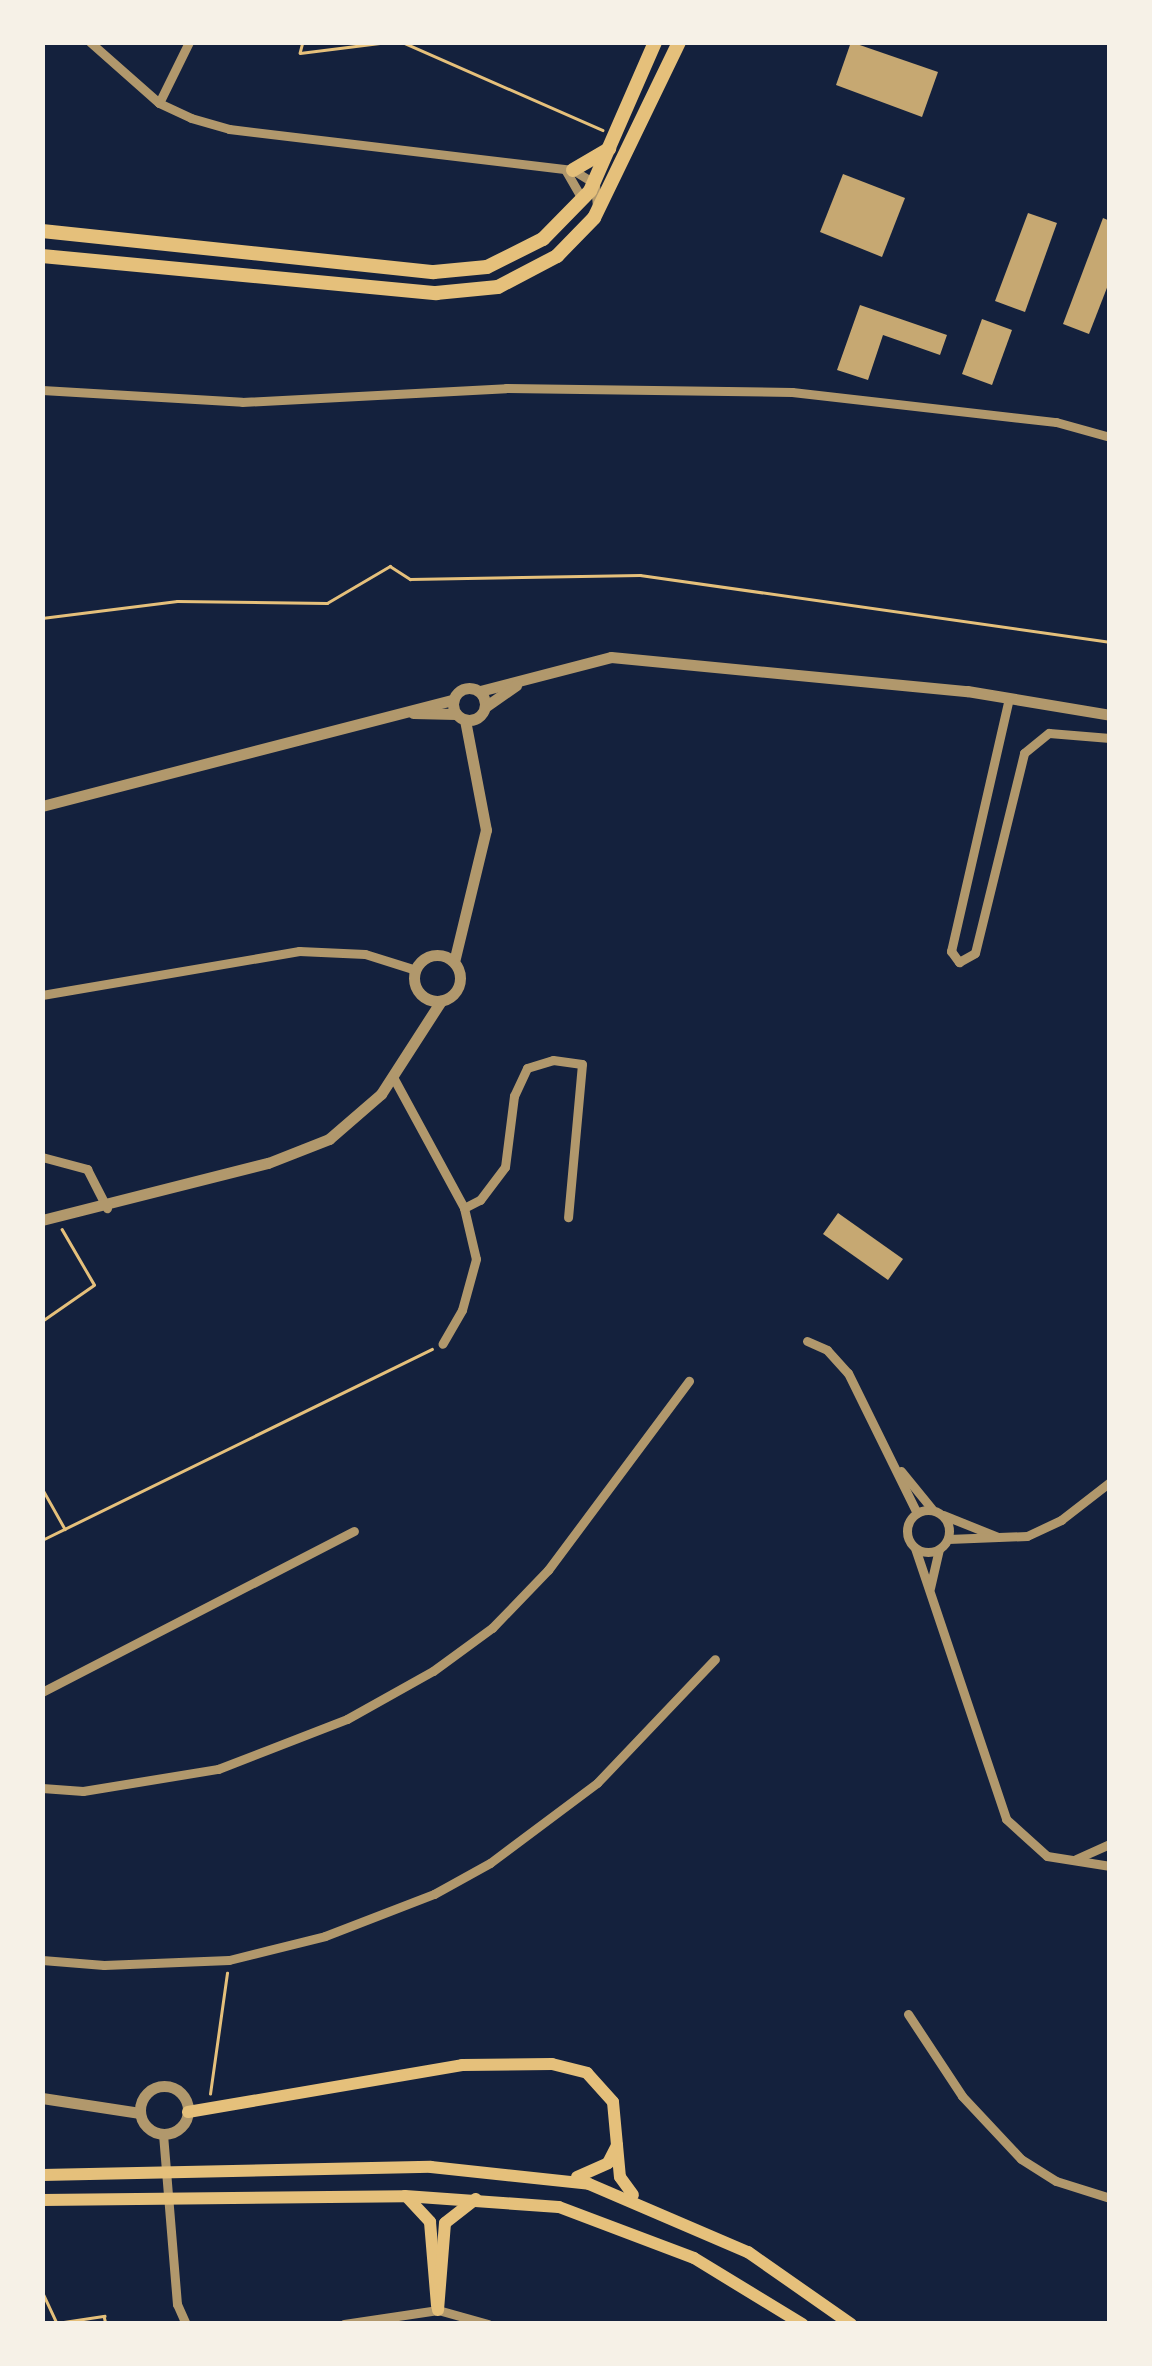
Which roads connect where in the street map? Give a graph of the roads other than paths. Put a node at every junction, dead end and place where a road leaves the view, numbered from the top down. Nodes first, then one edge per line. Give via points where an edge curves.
1 (90, 42) edge
2 (189, 42) edge
3 (654, 42) edge
4 (679, 42) edge
5 (159, 102) junction
6 (615, 141) junction
7 (566, 168) junction
8 (595, 184) junction
9 (581, 203) junction
10 (594, 218) junction
11 (42, 232) edge
12 (42, 256) edge
13 (42, 390) edge
14 (1110, 437) edge
15 (527, 677) junction
16 (480, 692) junction
17 (1009, 698) junction
18 (453, 700) junction
19 (482, 711) junction
20 (394, 713) junction
21 (1110, 715) edge
22 (460, 717) junction
23 (1110, 738) edge
24 (475, 765) junction
25 (42, 806) edge
26 (460, 927) junction
27 (436, 955) junction
28 (454, 962) junction
29 (416, 970) junction
30 (42, 995) edge
31 (424, 997) junction
32 (440, 1001) junction
33 (419, 1029) junction
34 (392, 1077) junction
35 (42, 1157) edge
36 (107, 1208) junction
37 (464, 1208) junction
38 (568, 1217) dead end
39 (42, 1220) edge
40 (806, 1341) dead end
41 (442, 1344) road end
42 (689, 1381) dead end
43 (894, 1461) junction
44 (1110, 1482) edge
45 (938, 1512) junction
46 (916, 1513) junction
47 (354, 1531) dead end
48 (948, 1539) junction
49 (1005, 1540) junction
50 (915, 1548) junction
51 (939, 1549) junction
52 (930, 1596) junction
53 (716, 1660) dead end
54 (42, 1692) edge
55 (42, 1788) edge
56 (1110, 1844) edge
57 (1073, 1860) junction
58 (1110, 1866) edge
59 (42, 1960) edge
60 (908, 2014) dead end
61 (42, 2098) edge
62 (140, 2112) junction
63 (188, 2112) junction
64 (162, 2134) junction
65 (617, 2143) junction
66 (42, 2175) edge
67 (560, 2178) junction
68 (405, 2196) junction
69 (478, 2198) junction
70 (1110, 2198) edge
71 (42, 2200) edge
72 (642, 2203) junction
73 (438, 2310) junction
74 (186, 2324) edge
75 (344, 2324) edge
76 (488, 2324) edge
77 (802, 2324) edge
78 (851, 2324) edge

1 - 5 street
2 - 5 street
3 - 6 main road
4 - 10 main road
5 - 7 street via 230,129
6 - 7 main road
6 - 8 main road
7 - 8 street
7 - 9 street via 579,184
8 - 9 main road
8 - 10 street
9 - 11 main road via 526,250 463,271
10 - 12 main road via 540,268 465,294
13 - 14 street via 242,402 506,388 792,392 1056,422
15 - 16 street
15 - 17 street via 611,657
15 - 19 street
16 - 18 street via 462,688
16 - 19 street
17 - 21 street
17 - 23 street via 950,950 959,962 974,952 1024,753 1049,733
18 - 20 street
18 - 22 street
19 - 22 street
19 - 24 street
20 - 22 street
20 - 25 street
22 - 24 street
24 - 26 street via 486,830
26 - 27 street
26 - 28 street
27 - 28 street
27 - 29 street
28 - 32 street via 460,982
29 - 30 street via 364,954 299,951
29 - 31 street
31 - 32 street
31 - 33 street
32 - 33 street
33 - 34 street
34 - 36 street via 349,1126 301,1152
34 - 37 street
35 - 36 street via 87,1169
36 - 39 street
37 - 38 street via 480,1200 505,1167 514,1096 527,1068 553,1060 582,1064
37 - 41 street via 476,1259 462,1310
40 - 43 street via 827,1350 848,1373
42 - 55 street via 548,1570 492,1628 433,1671 347,1719 218,1769 84,1791
43 - 45 street
43 - 46 street
44 - 49 street via 1061,1520
45 - 46 street
45 - 48 street
45 - 49 street
46 - 50 street via 906,1532
47 - 54 street
48 - 49 street
48 - 51 street
50 - 51 street
50 - 52 street
51 - 52 street
52 - 57 street via 1006,1818 1033,1849
53 - 59 street via 596,1783 490,1863 370,1920 229,1960
56 - 57 street
57 - 58 street
60 - 70 street via 962,2096 1020,2159 1056,2181
61 - 62 street
62 - 63 street via 143,2097 164,2086 184,2096
62 - 64 street via 150,2130
63 - 64 street via 180,2128
63 - 65 main road via 358,2079 529,2061 597,2080 613,2102
64 - 74 street via 177,2304
65 - 67 main road via 600,2169
65 - 72 main road via 620,2177
66 - 67 main road via 430,2167
67 - 72 main road
68 - 69 main road
68 - 71 main road
68 - 73 main road via 430,2222
69 - 73 main road via 446,2223
69 - 77 main road via 560,2207 620,2224 738,2280
72 - 78 main road via 748,2252
73 - 75 street
73 - 76 street

